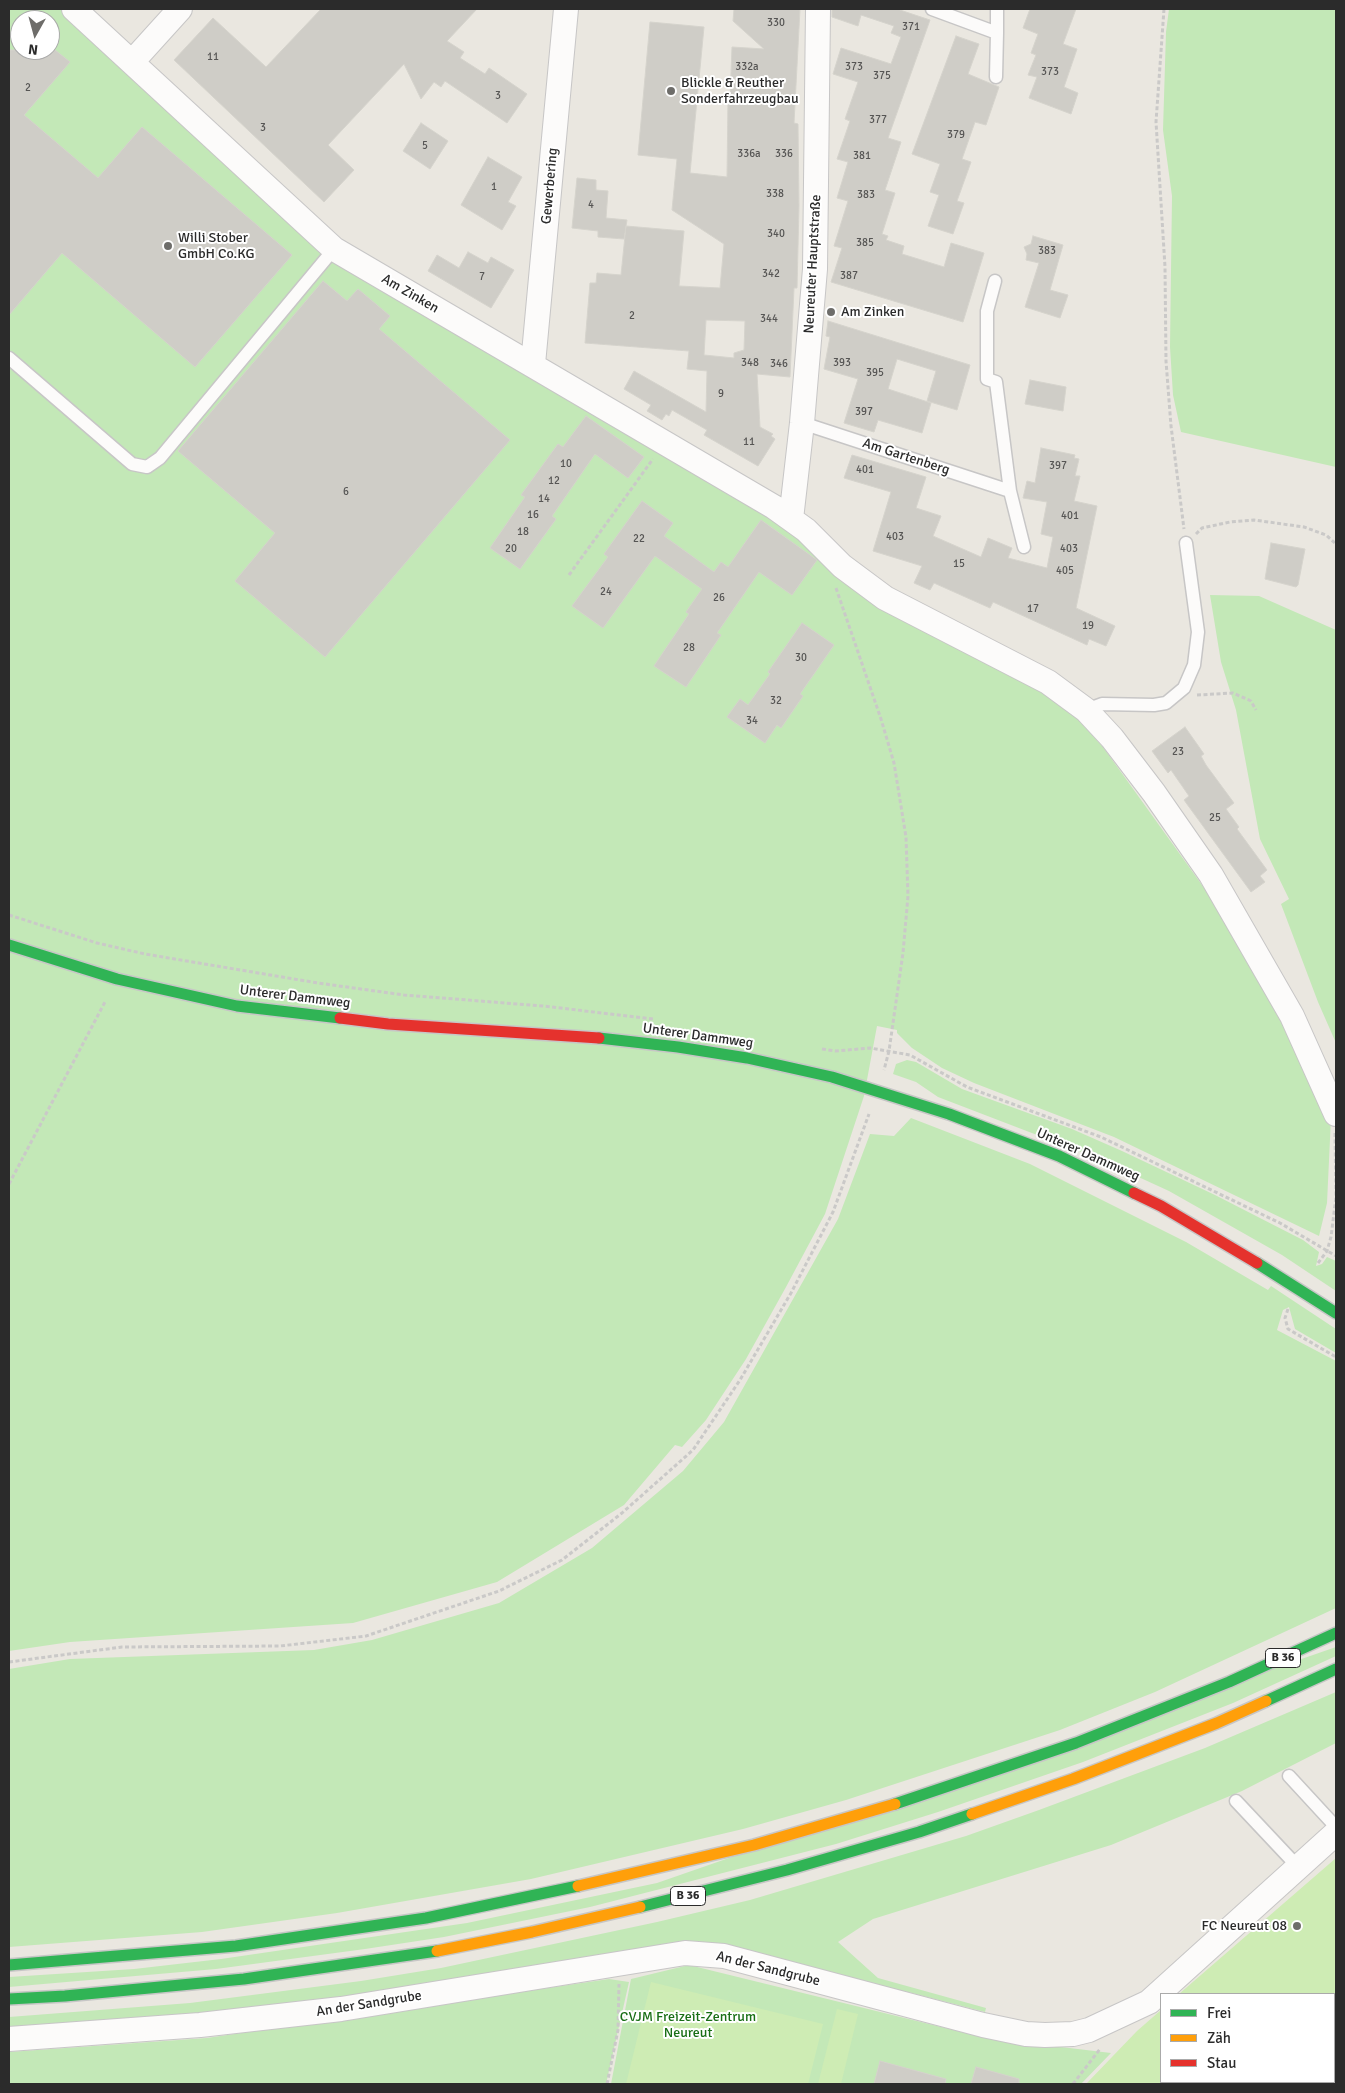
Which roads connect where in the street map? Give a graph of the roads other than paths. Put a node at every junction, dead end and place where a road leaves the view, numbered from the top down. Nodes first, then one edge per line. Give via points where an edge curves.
1 (74, 9) edge
2 (180, 9) edge
3 (566, 9) edge
4 (818, 9) edge
5 (932, 9) edge
6 (997, 9) edge
7 (997, 33) junction
8 (132, 62) junction
9 (996, 77) dead end
10 (334, 249) junction
11 (994, 281) dead end
12 (9, 358) edge
13 (533, 364) junction
14 (802, 423) junction
15 (1010, 491) junction
16 (791, 519) junction
17 (1186, 543) road end
18 (1024, 547) dead end
19 (1086, 710) junction
20 (9, 945) edge
21 (1336, 1114) edge
22 (1336, 1313) edge
23 (1336, 1633) edge
24 (1336, 1669) edge
25 (1289, 1776) dead end
26 (1236, 1801) dead end
27 (1336, 1827) edge
28 (1336, 1834) edge
29 (1299, 1868) junction
30 (9, 1965) edge
31 (9, 1999) edge
32 (9, 2039) edge

1 - 8 street, Am Zinken
2 - 8 street
3 - 13 street, Gewerbering
4 - 14 street, Neureuter Hauptstraße via 815,269
5 - 7 lane
6 - 7 lane
7 - 9 lane
8 - 10 street, Am Zinken
10 - 12 lane via 160,458 147,466 132,464
10 - 13 street, Am Zinken
11 - 15 lane via 987,311 987,379 996,382
13 - 16 street, Am Zinken
14 - 15 lane, Am Gartenberg
14 - 16 street, Neureuter Hauptstraße
15 - 18 lane
16 - 19 street, Am Zinken via 842,566 898,606 1048,682
17 - 19 lane via 1198,632 1194,665 1182,690 1166,703 1102,704
19 - 21 street, Am Zinken via 1112,738 1211,874 1292,1016
20 - 22 main road, Unterer Dammweg via 117,979 237,1006 388,1024 608,1039 714,1052 795,1068 878,1091 950,1114 1059,1156 1161,1206
23 - 30 main road, B 36 via 1229,1682 1076,1743 905,1801 668,1867 407,1921 236,1946
24 - 31 main road, B 36 via 1217,1723 1073,1779 919,1832 674,1900 435,1951 244,1979
25 - 27 lane
26 - 29 lane
28 - 29 street, An der Sandgrube
29 - 32 street, An der Sandgrube via 1149,2002 1089,2030 1073,2034 1026,2034 724,1956 685,1953 341,2009 200,2025

